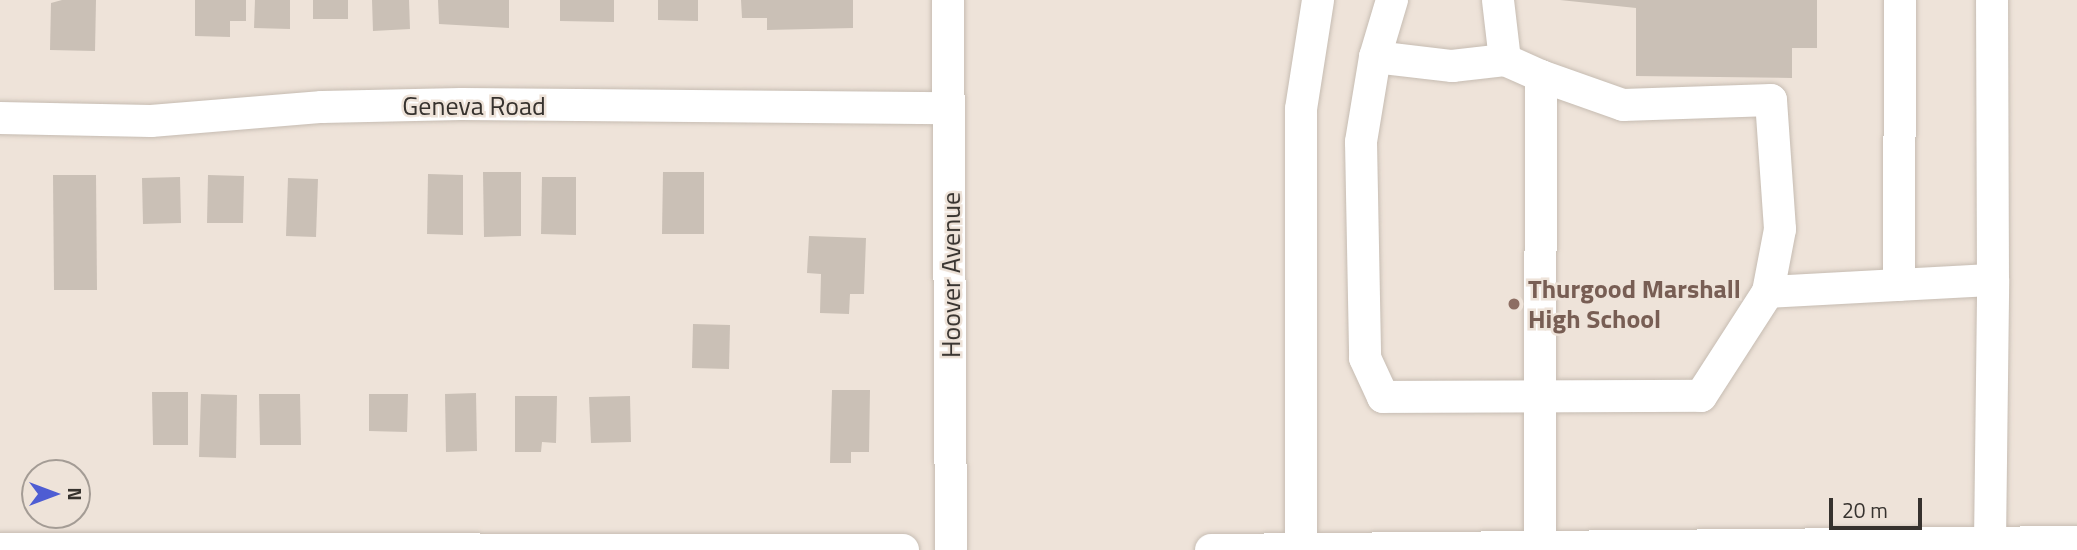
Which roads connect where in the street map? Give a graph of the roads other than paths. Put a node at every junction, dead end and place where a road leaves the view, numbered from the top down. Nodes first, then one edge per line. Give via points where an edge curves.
1 (948, 0) edge
2 (1318, 0) edge
3 (1392, 0) edge
4 (1498, 0) edge
5 (1900, 0) edge
6 (1992, 0) edge
7 (1375, 57) junction
8 (1505, 61) junction
9 (1541, 76) junction
10 (949, 108) junction
11 (0, 118) edge
12 (1993, 280) junction
13 (1899, 285) junction
14 (1768, 292) junction
15 (1544, 397) junction
16 (2077, 542) edge
17 (1990, 543) junction
18 (0, 549) edge
19 (1540, 549) edge
20 (903, 550) edge
21 (951, 550) edge
22 (1211, 550) edge
23 (1301, 550) edge

1 - 10 street, Hoover Avenue
2 - 23 street via 1301,109
3 - 7 street
4 - 8 street
5 - 13 street
6 - 12 street
7 - 8 street via 1452,66
7 - 15 street via 1361,142 1365,358 1383,397
8 - 9 street
9 - 14 street via 1623,104 1771,100 1780,229
9 - 15 street
10 - 11 street, Geneva Road via 461,104 322,107 151,121
10 - 21 street, Hoover Avenue
12 - 13 street
12 - 17 street
13 - 14 street
14 - 15 street via 1701,397
15 - 19 street
16 - 17 street
17 - 19 street
18 - 20 street
19 - 23 street
22 - 23 street

